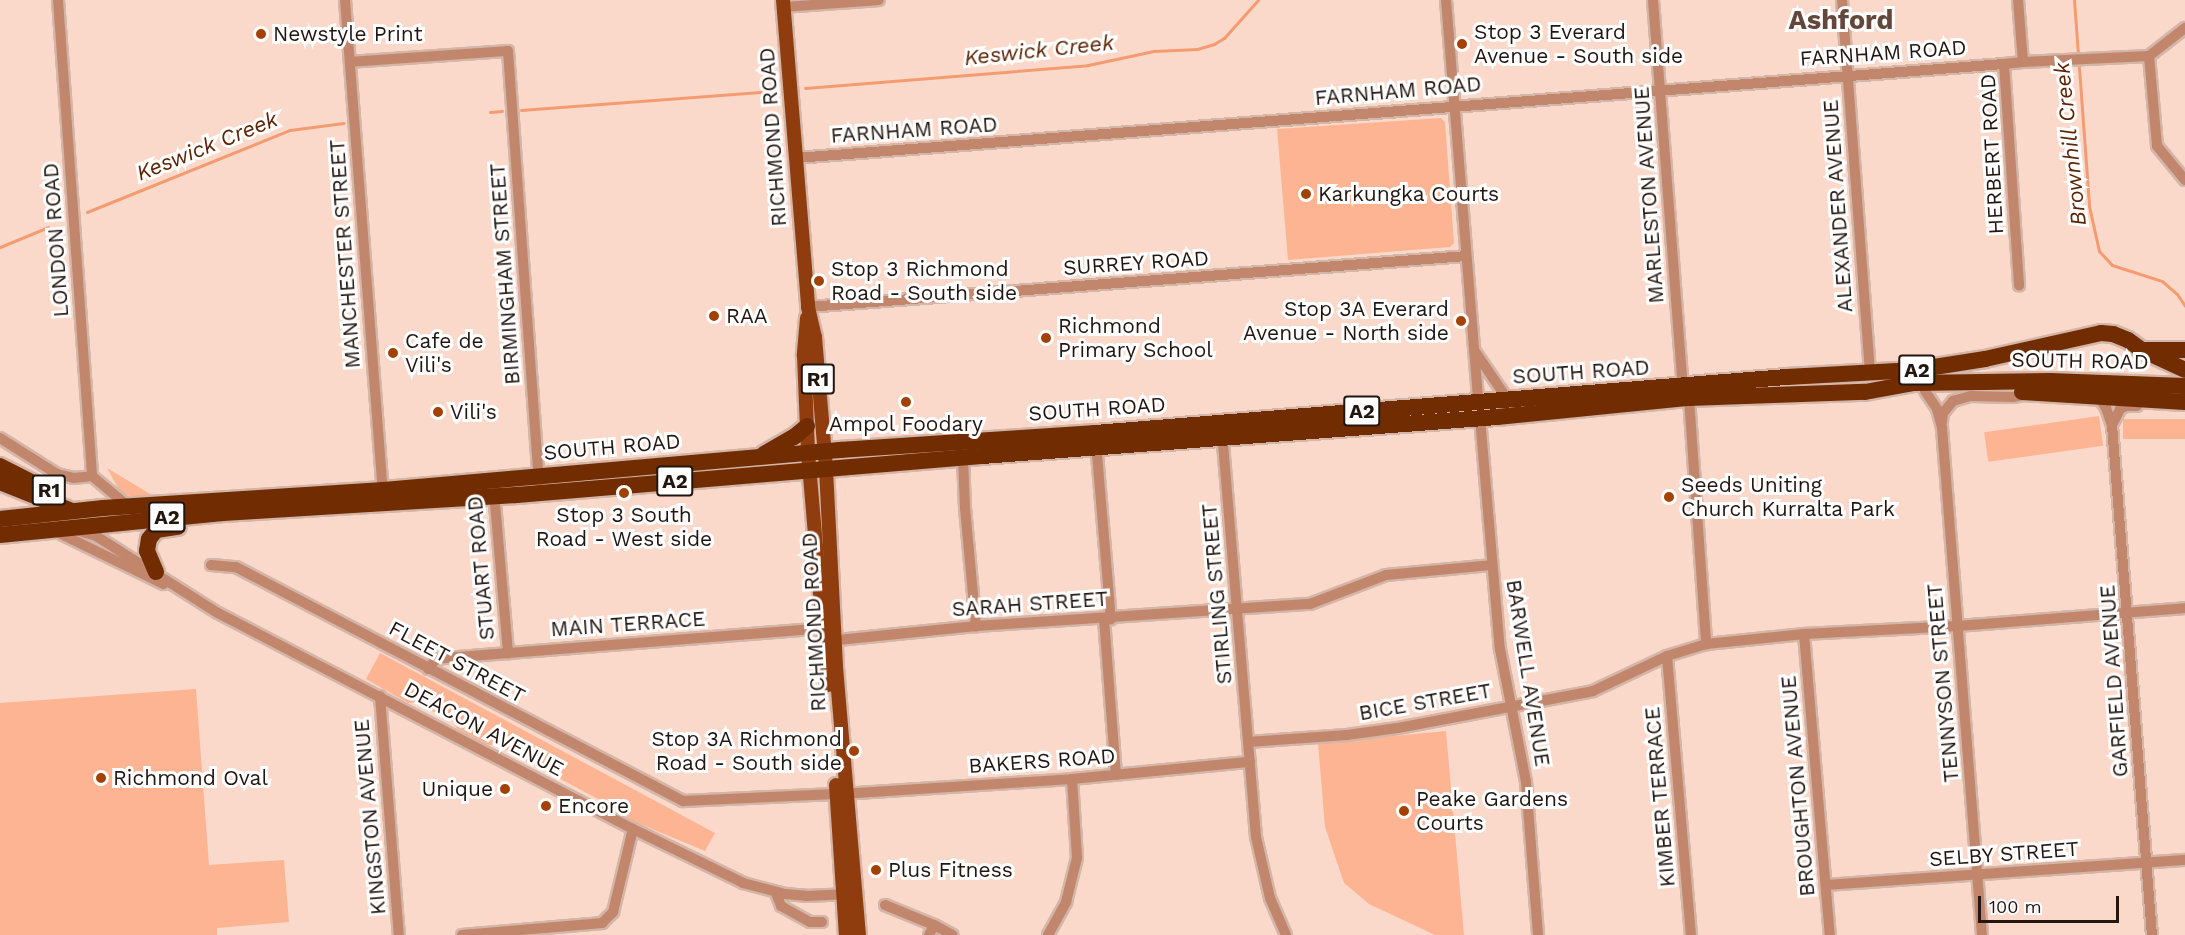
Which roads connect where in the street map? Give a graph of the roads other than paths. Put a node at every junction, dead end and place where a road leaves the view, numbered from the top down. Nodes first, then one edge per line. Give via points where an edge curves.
1 (57, 0) edge
2 (345, 0) edge
3 (879, 0) edge
4 (1446, 0) edge
5 (1653, 0) edge
6 (1842, 0) edge
7 (2018, 0) edge
8 (784, 4) edge
9 (2185, 28) edge
10 (2149, 56) junction
11 (350, 62) junction
12 (2023, 62) junction
13 (2004, 64) junction
14 (1847, 75) junction
15 (1660, 90) junction
16 (1455, 106) junction
17 (796, 159) junction
18 (2185, 180) edge
19 (1466, 256) junction
20 (2019, 285) dead end
21 (808, 307) junction
22 (1473, 348) junction
23 (2142, 350) junction
24 (2184, 350) edge
25 (2185, 370) edge
26 (1870, 373) junction
27 (2185, 386) edge
28 (1925, 391) junction
29 (1686, 392) junction
30 (1865, 392) junction
31 (2038, 392) junction
32 (2097, 395) junction
33 (1508, 400) junction
34 (2185, 402) edge
35 (1479, 410) junction
36 (2112, 425) junction
37 (807, 426) junction
38 (1942, 428) junction
39 (1222, 430) junction
40 (0, 438) edge
41 (1096, 440) junction
42 (816, 452) junction
43 (758, 457) junction
44 (963, 458) junction
45 (0, 466) edge
46 (818, 470) junction
47 (538, 475) junction
48 (92, 476) junction
49 (493, 479) junction
50 (0, 482) edge
51 (539, 493) junction
52 (383, 497) junction
53 (494, 497) junction
54 (128, 506) junction
55 (100, 508) junction
56 (223, 513) junction
57 (0, 519) edge
58 (71, 519) junction
59 (52, 530) junction
60 (0, 535) edge
61 (211, 565) dead end
62 (1491, 565) junction
63 (156, 572) junction
64 (178, 589) junction
65 (2185, 608) edge
66 (1238, 609) junction
67 (2128, 612) junction
68 (1108, 619) junction
69 (976, 626) junction
70 (1958, 626) junction
71 (1804, 634) junction
72 (829, 635) junction
73 (1706, 644) junction
74 (508, 653) junction
75 (1667, 656) junction
76 (428, 669) junction
77 (380, 696) junction
78 (1510, 707) junction
79 (1248, 742) junction
80 (1250, 762) junction
81 (1116, 775) junction
82 (1072, 779) junction
83 (841, 793) junction
84 (683, 801) joint
85 (633, 829) junction
86 (2185, 860) edge
87 (2147, 863) junction
88 (1978, 876) junction
89 (1827, 885) junction
90 (776, 893) junction
91 (849, 894) junction
92 (885, 905) dead end
93 (822, 922) dead end
94 (932, 930) edge
95 (399, 935) edge
96 (462, 935) edge
97 (846, 935) edge
98 (859, 935) edge
99 (953, 935) edge
100 (1048, 935) edge
101 (1286, 935) edge
102 (1538, 935) edge
103 (1691, 935) edge
104 (1830, 935) edge
105 (1982, 935) edge
106 (2152, 935) edge

1 - 48 street, LONDON ROAD
2 - 11 street, MANCHESTER STREET
3 - 8 street
4 - 16 street, BARWELL AVENUE
5 - 15 street, MARLESTON AVENUE
6 - 14 street, ALEXANDER AVENUE
7 - 12 street, HERBERT ROAD
8 - 17 main road, RICHMOND ROAD / R1
9 - 10 street
10 - 12 street
10 - 18 street via 2157,146
11 - 47 street, BIRMINGHAM STREET via 508,51
11 - 52 street, MANCHESTER STREET
12 - 13 street, HERBERT ROAD
13 - 14 street, FARNHAM ROAD
13 - 20 street, HERBERT ROAD
14 - 15 street, FARNHAM ROAD
14 - 26 street, ALEXANDER AVENUE
15 - 16 street, FARNHAM ROAD
15 - 29 street, MARLESTON AVENUE
16 - 17 street, FARNHAM ROAD
16 - 19 street, BARWELL AVENUE
17 - 21 main road, RICHMOND ROAD / R1
19 - 21 street, SURREY ROAD
19 - 22 street, BARWELL AVENUE
21 - 37 main road, RICHMOND ROAD / R1 via 804,356
21 - 42 main road, RICHMOND ROAD / R1 via 815,337
22 - 33 street
22 - 35 street, BARWELL AVENUE
23 - 24 highway
23 - 25 highway, SOUTH ROAD / A2
23 - 26 highway, SOUTH ROAD / A2 via 2128,340 2101,333 1985,359
26 - 29 highway, SOUTH ROAD / A2
27 - 30 highway, SOUTH ROAD / A2 via 2050,381 1914,383
28 - 30 highway
28 - 31 highway
28 - 38 street, TENNYSON STREET via 1937,409
29 - 30 highway, SOUTH ROAD / A2
29 - 33 highway, SOUTH ROAD / A2
29 - 35 highway, SOUTH ROAD / A2
29 - 73 street, MARLESTON AVENUE
31 - 32 highway
31 - 38 street, TENNYSON STREET via 2013,397 1971,396 1953,401 1943,413
32 - 34 highway
32 - 36 street, GARFIELD AVENUE
33 - 35 highway, SOUTH ROAD / A2
34 - 36 street via 2126,406 2117,412
35 - 39 highway, SOUTH ROAD / A2
35 - 62 street, BARWELL AVENUE
36 - 67 street, GARFIELD AVENUE
37 - 42 main road, RICHMOND ROAD / R1
37 - 43 highway
38 - 70 street, TENNYSON STREET
39 - 41 highway, SOUTH ROAD / A2
39 - 66 street, STIRLING STREET
40 - 48 street via 57,474 74,478
41 - 42 highway, SOUTH ROAD / A2
41 - 44 highway, SOUTH ROAD / A2
41 - 68 street
42 - 43 highway, SOUTH ROAD / A2
42 - 46 main road, RICHMOND ROAD / R1
43 - 47 highway, SOUTH ROAD / A2
44 - 46 highway, SOUTH ROAD / A2
44 - 69 street
45 - 55 highway, R1 via 37,486
46 - 51 highway, SOUTH ROAD / A2
46 - 72 main road, RICHMOND ROAD
47 - 49 highway, SOUTH ROAD / A2
47 - 51 street, BIRMINGHAM STREET
48 - 54 street
49 - 52 highway, SOUTH ROAD / A2
49 - 53 street, STUART ROAD
50 - 58 highway, R1
51 - 53 highway, SOUTH ROAD / A2
52 - 53 highway, SOUTH ROAD / A2
52 - 54 highway, SOUTH ROAD / A2
52 - 56 highway, SOUTH ROAD / A2
53 - 74 street, STUART ROAD
54 - 55 highway, SOUTH ROAD / A2
55 - 58 highway, SOUTH ROAD / A2
56 - 58 highway, SOUTH ROAD / A2 via 111,522
56 - 63 highway via 206,525 160,528 153,532 147,548
57 - 58 highway
58 - 59 highway, SOUTH ROAD / A2
58 - 63 street, DEACON AVENUE
59 - 60 highway, SOUTH ROAD / A2
59 - 64 street, DEACON AVENUE
61 - 76 street, FLEET STREET via 236,567
62 - 66 street, SARAH STREET via 1386,575 1310,604
62 - 78 street, BARWELL AVENUE
63 - 64 street, DEACON AVENUE
64 - 77 street, DEACON AVENUE
65 - 67 street, BICE STREET
66 - 68 street, SARAH STREET
66 - 79 street, STIRLING STREET
67 - 70 street, BICE STREET
67 - 87 street, GARFIELD AVENUE
68 - 69 street, SARAH STREET
68 - 81 street
69 - 72 street, SARAH STREET
70 - 71 street, BICE STREET
70 - 88 street, TENNYSON STREET
71 - 73 street, BICE STREET
71 - 89 street, BROUGHTON AVENUE
72 - 74 street, MAIN TERRACE
72 - 83 main road, RICHMOND ROAD
73 - 75 street, BICE STREET
74 - 76 street, MAIN TERRACE via 443,658 431,663
75 - 78 street, BICE STREET via 1593,691
75 - 103 street, KIMBER TERRACE
76 - 84 street, FLEET STREET
77 - 85 street, DEACON AVENUE
77 - 95 street, KINGSTON AVENUE
78 - 79 street, BICE STREET via 1347,735
78 - 102 street, BARWELL AVENUE via 1526,782
79 - 80 street, STIRLING STREET
80 - 81 street, BAKERS ROAD
80 - 101 street, STIRLING STREET via 1262,872
81 - 82 street, BAKERS ROAD
82 - 83 street, BAKERS ROAD
82 - 100 street via 1077,858 1066,902
83 - 84 street, BAKERS ROAD
83 - 91 main road, RICHMOND ROAD
85 - 90 street, DEACON AVENUE via 743,883
85 - 96 street via 613,912 602,923
86 - 87 street, SELBY STREET
87 - 88 street, SELBY STREET
87 - 106 street, GARFIELD AVENUE
88 - 89 street, SELBY STREET
88 - 105 street, TENNYSON STREET
89 - 104 street, BROUGHTON AVENUE
90 - 91 street, DEACON AVENUE
90 - 93 street via 781,906 810,922
91 - 97 main road, RICHMOND ROAD
91 - 98 main road, RICHMOND ROAD
92 - 94 street
94 - 99 street

